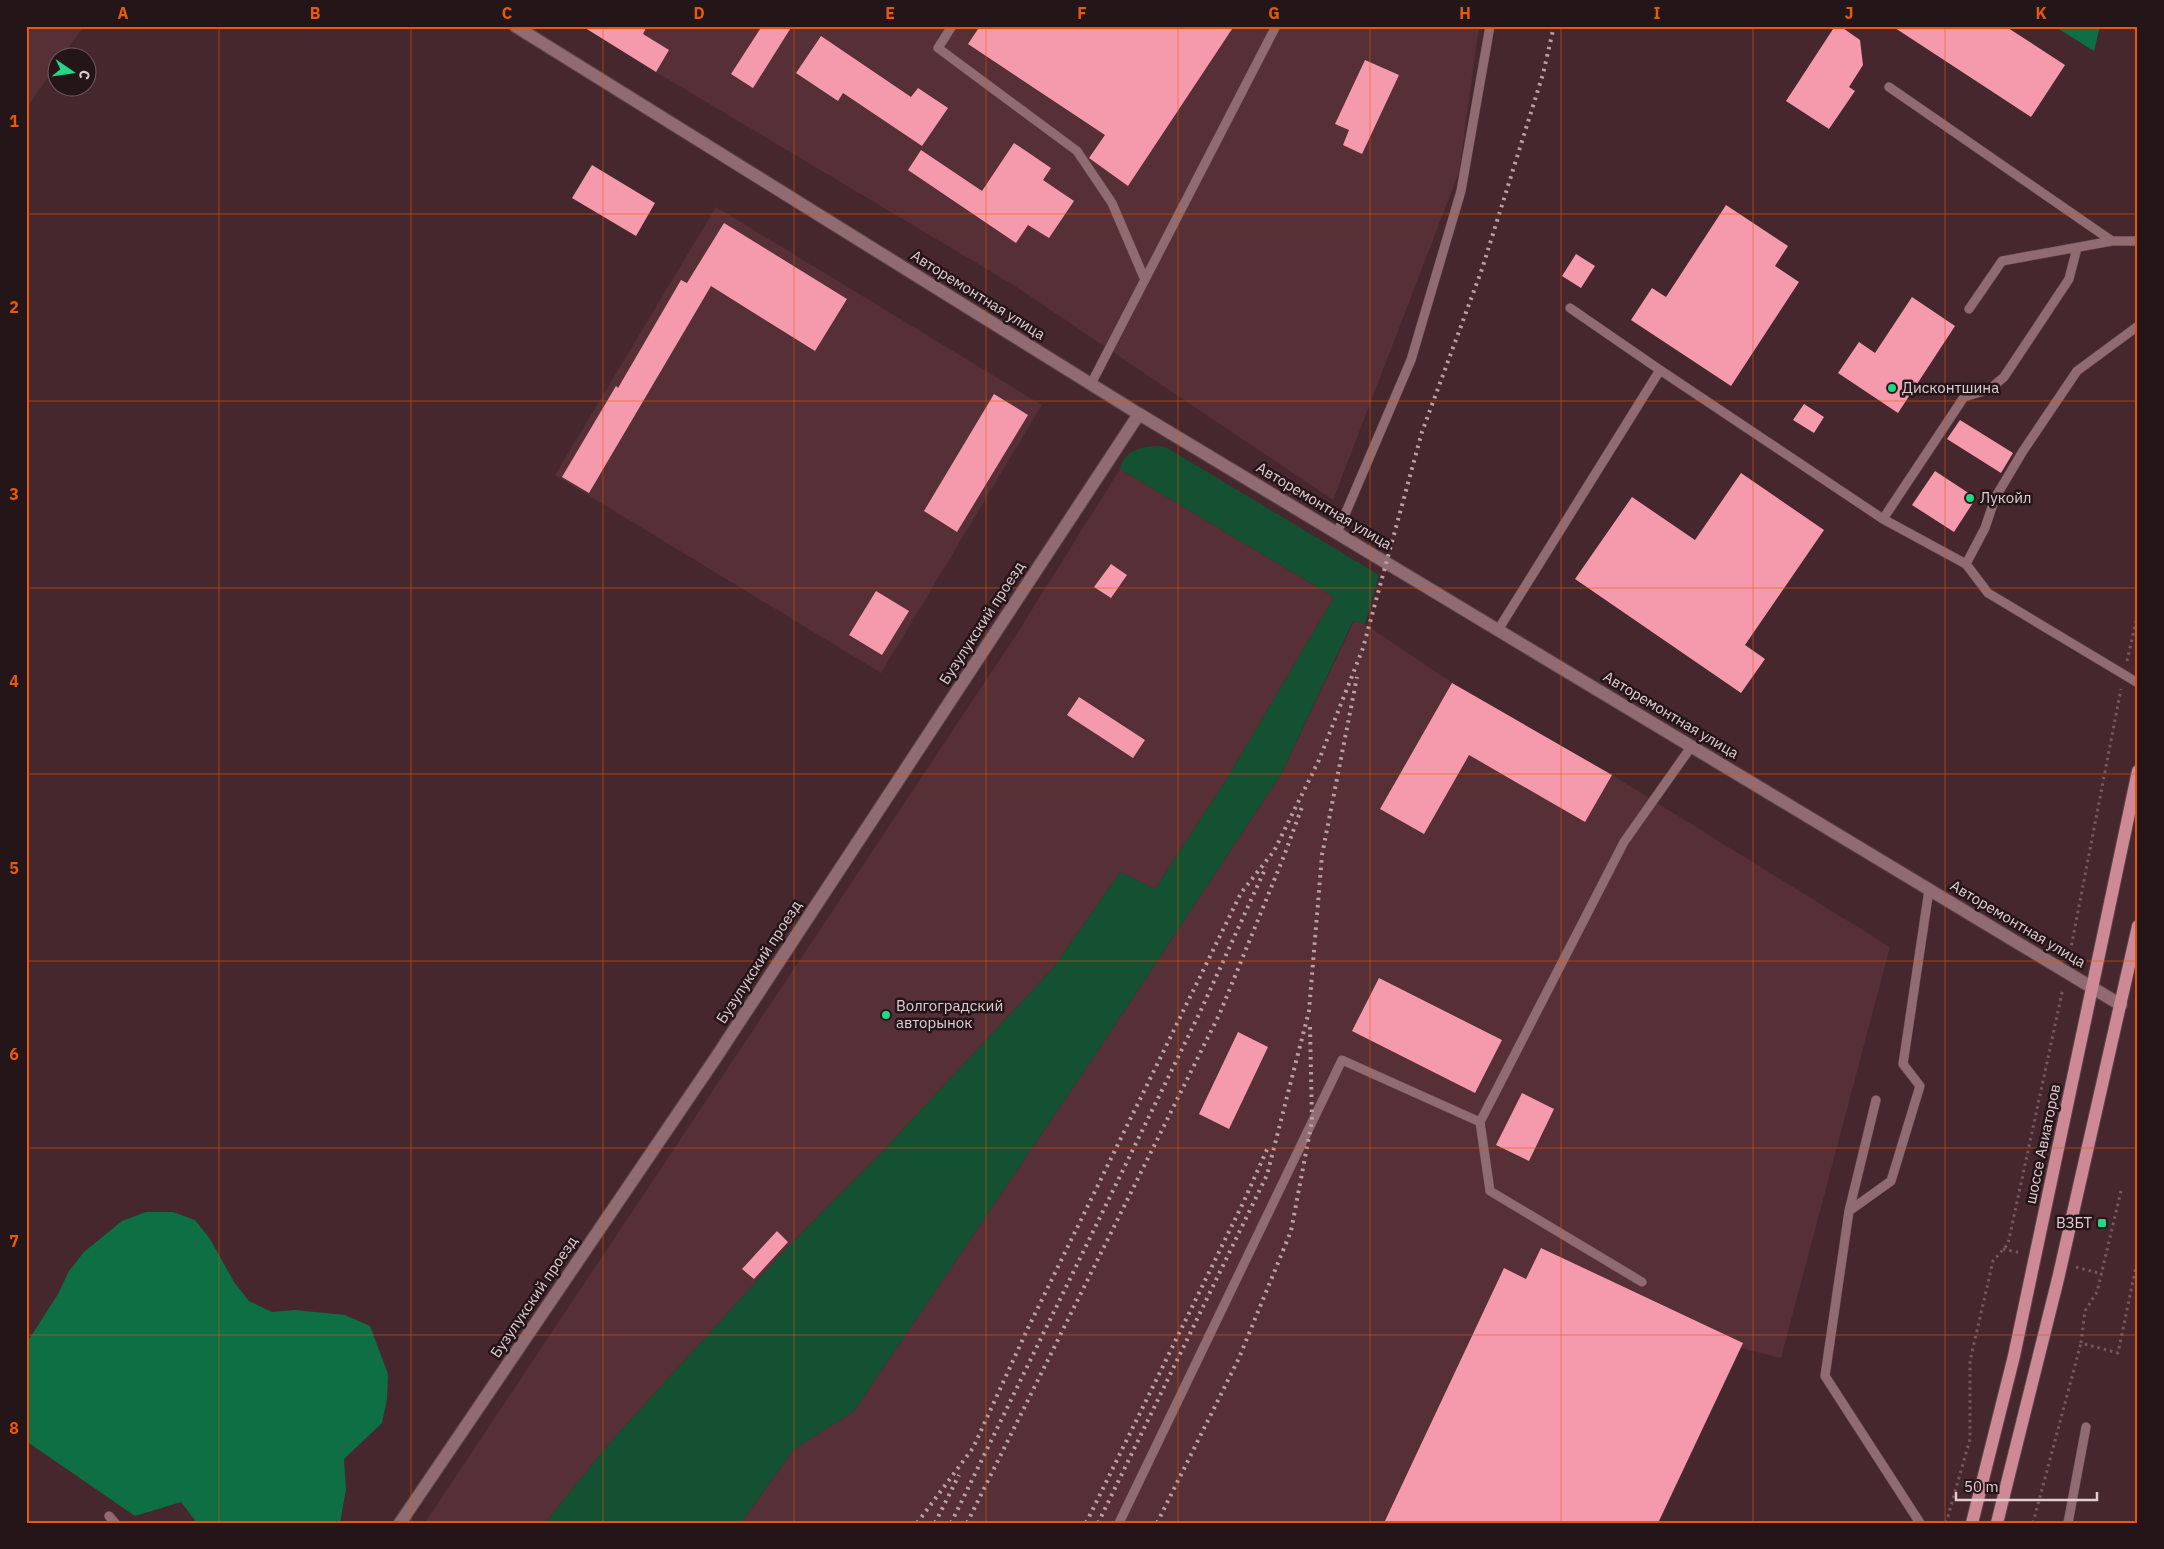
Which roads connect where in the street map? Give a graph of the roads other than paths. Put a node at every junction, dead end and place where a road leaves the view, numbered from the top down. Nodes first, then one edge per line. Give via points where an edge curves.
1 (515, 26) edge
2 (952, 26) edge
3 (1276, 26) edge
4 (1490, 26) edge
5 (1889, 86) dead end
6 (2138, 241) edge
7 (2112, 242) junction
8 (2077, 248) junction
9 (1145, 280) junction
10 (1570, 308) dead end
11 (1969, 309) dead end
12 (2138, 326) edge
13 (1660, 370) junction
14 (1091, 384) junction
15 (1138, 414) junction
16 (1883, 519) junction
17 (1338, 533) junction
18 (1966, 564) junction
19 (1498, 630) junction
20 (2138, 683) edge
21 (1691, 746) junction
22 (2138, 771) edge
23 (1929, 890) junction
24 (2138, 926) edge
25 (2093, 988) junction
26 (2121, 1005) junction
27 (1876, 1100) dead end
28 (1480, 1122) junction
29 (1849, 1211) junction
30 (1642, 1282) dead end
31 (2086, 1428) dead end
32 (400, 1523) edge
33 (1120, 1523) edge
34 (1920, 1523) edge
35 (1972, 1523) edge
36 (1997, 1523) edge
37 (2068, 1523) edge

1 - 14 main road, Авторемонтная улица
2 - 9 lane via 938,48 1077,151 1112,203
3 - 9 lane
4 - 17 lane via 1461,190 1411,360
5 - 7 lane
6 - 7 lane
7 - 8 lane
8 - 11 lane via 2002,261
8 - 16 lane via 2069,279 2004,377 1990,389 1964,397
9 - 14 lane
10 - 13 lane
12 - 18 lane via 2077,371 2023,451 1996,498
13 - 16 lane
13 - 19 lane
14 - 15 main road, Авторемонтная улица
15 - 17 main road, Авторемонтная улица
15 - 32 main road, Бузулукский проезд via 715,1059
16 - 18 lane
17 - 19 main road, Авторемонтная улица
18 - 20 lane via 1988,593
19 - 21 main road, Авторемонтная улица
21 - 23 main road, Авторемонтная улица
21 - 28 lane via 1624,842
22 - 25 main road, шоссе Авиаторов
23 - 25 main road, Авторемонтная улица
23 - 29 lane via 1903,1064 1920,1086 1891,1181
24 - 26 main road
25 - 26 main road, Авторемонтная улица
25 - 35 main road, шоссе Авиаторов via 2014,1356
26 - 36 main road via 2058,1279
27 - 29 lane
28 - 30 lane via 1490,1191
28 - 33 lane via 1342,1060
29 - 34 lane via 1825,1376
31 - 37 lane

